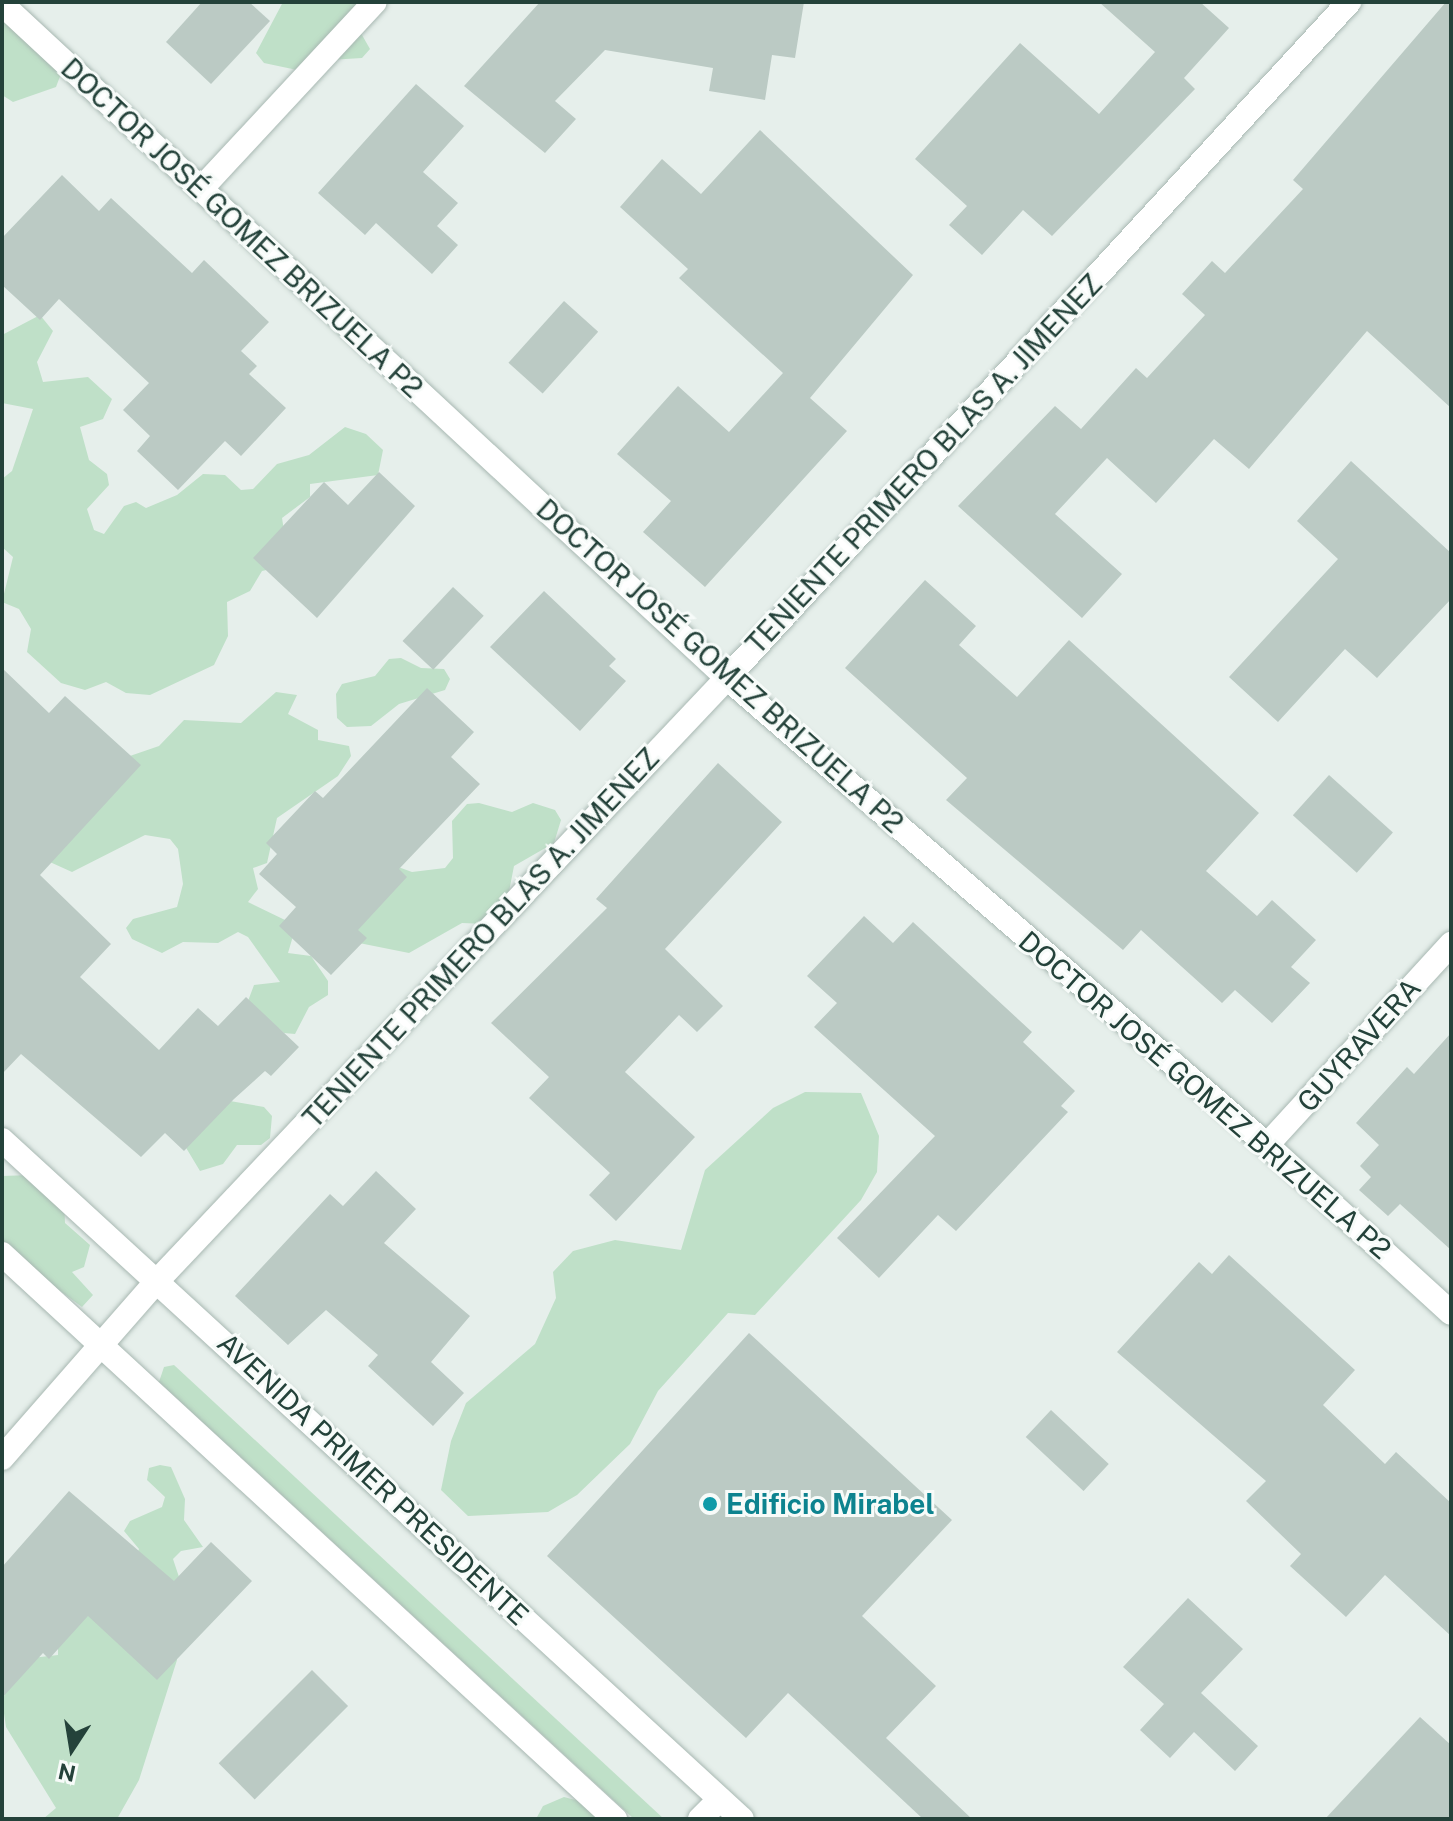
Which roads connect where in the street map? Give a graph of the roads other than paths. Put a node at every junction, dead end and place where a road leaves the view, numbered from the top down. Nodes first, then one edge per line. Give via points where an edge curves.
1 (375, 2) edge
2 (1349, 2) edge
3 (2, 4) edge
4 (201, 189) junction
5 (727, 678) junction
6 (1451, 944) edge
7 (2, 1140) edge
8 (1267, 1145) junction
9 (2, 1254) edge
10 (158, 1280) junction
11 (1451, 1313) edge
12 (104, 1345) junction
13 (2, 1458) edge
14 (720, 1799) junction
15 (615, 1819) edge
16 (700, 1819) edge
17 (742, 1819) edge

1 - 4 street
2 - 5 street, TENIENTE PRIMERO BLAS A. JIMENEZ
3 - 4 street, DOCTOR JOSÉ GOMEZ BRIZUELA P2
4 - 5 street, DOCTOR JOSÉ GOMEZ BRIZUELA P2
5 - 8 street, DOCTOR JOSÉ GOMEZ BRIZUELA P2
5 - 10 street, TENIENTE PRIMERO BLAS A. JIMENEZ
6 - 8 street, GUYRAVERA
7 - 10 street, AVENIDA PRIMER PRESIDENTE
8 - 11 street, DOCTOR JOSÉ GOMEZ BRIZUELA P2
9 - 12 street
10 - 12 street, TENIENTE PRIMERO BLAS A. JIMENEZ
10 - 14 street, AVENIDA PRIMER PRESIDENTE
12 - 13 street, TENIENTE PRIMERO BLAS A. JIMENEZ
12 - 15 street
14 - 16 street
14 - 17 street, AVENIDA PRIMER PRESIDENTE

